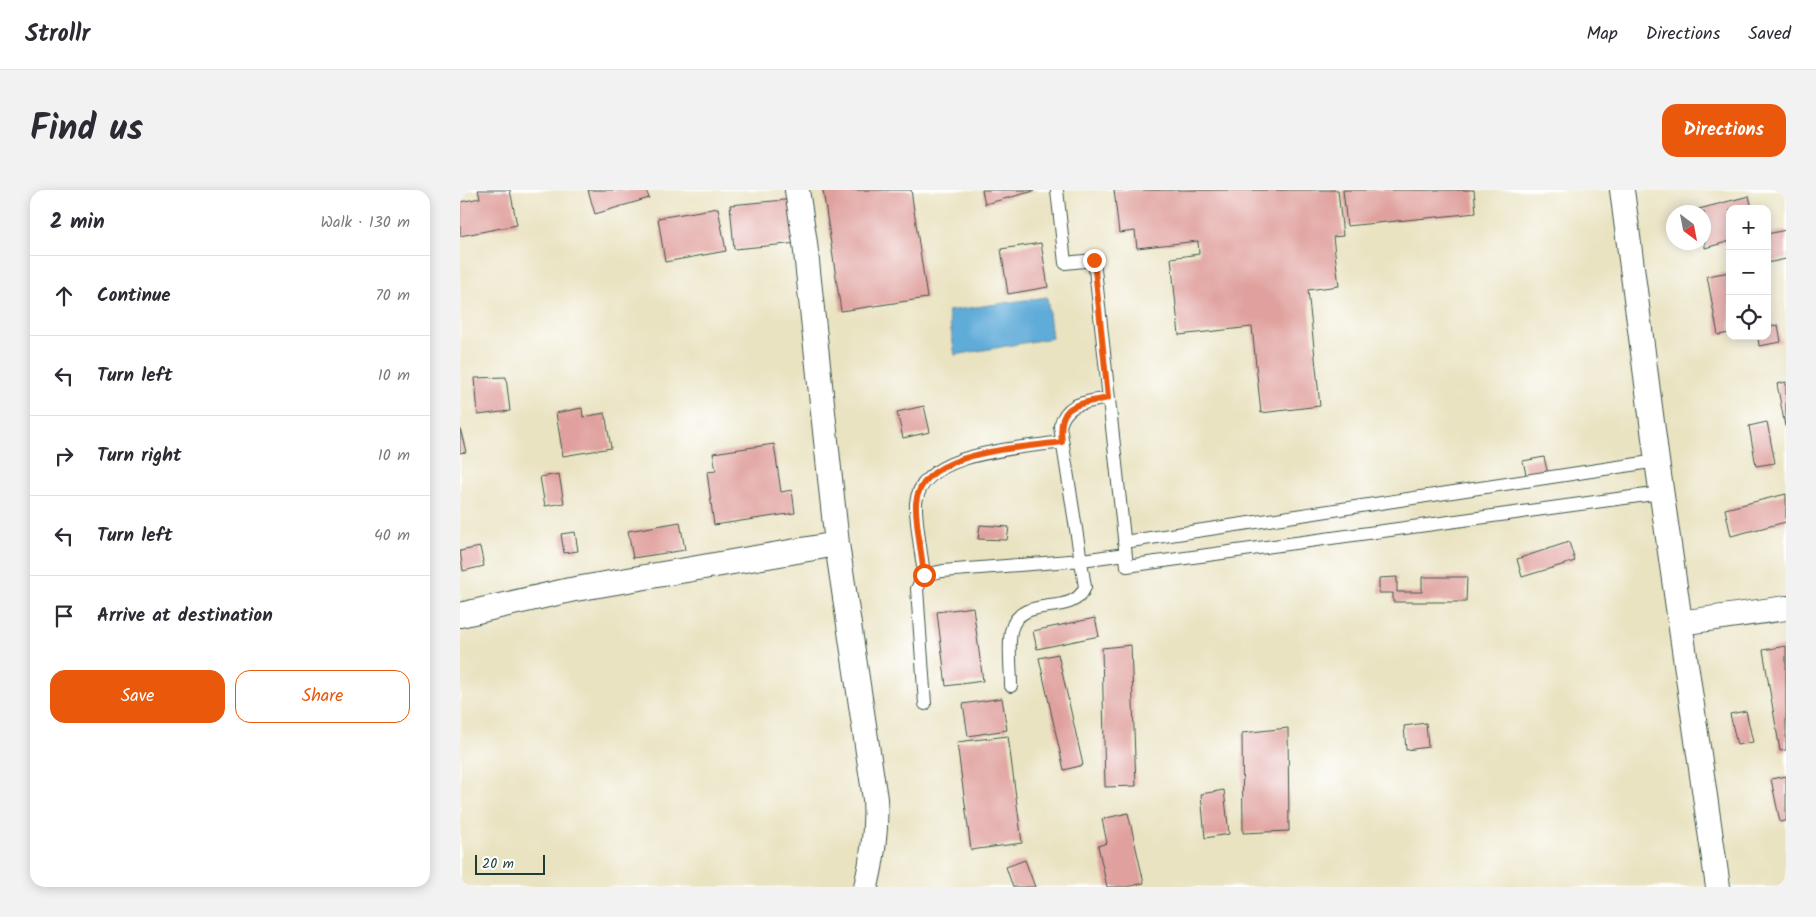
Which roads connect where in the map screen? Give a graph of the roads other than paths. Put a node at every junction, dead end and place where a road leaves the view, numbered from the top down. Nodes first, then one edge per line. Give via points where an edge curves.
1 (797, 190) edge
2 (1057, 190) edge
3 (1622, 190) edge
4 (1108, 398) junction
5 (1062, 442) junction
6 (1657, 461) junction
7 (1661, 492) junction
8 (837, 544) junction
9 (1126, 554) junction
10 (1082, 560) junction
11 (924, 575) junction
12 (1786, 608) edge
13 (460, 615) edge
14 (1680, 623) junction
15 (1011, 686) dead end
16 (925, 704) dead end
17 (866, 887) edge
18 (1718, 887) edge

1 - 8 street
2 - 4 lane via 1065,263 1094,260
3 - 6 street
4 - 5 lane via 1073,406 1063,415 1060,426
4 - 9 lane
5 - 10 lane
5 - 11 lane via 966,456 940,469 923,486 916,502
6 - 7 street
6 - 9 lane
7 - 9 lane
7 - 14 street
8 - 13 street via 570,590
8 - 17 street via 875,799 875,849
9 - 10 lane
10 - 11 lane
10 - 15 lane via 1085,587 1082,595 1073,602 1036,607 1017,620 1011,631
11 - 16 lane via 916,589
12 - 14 street
14 - 18 street

